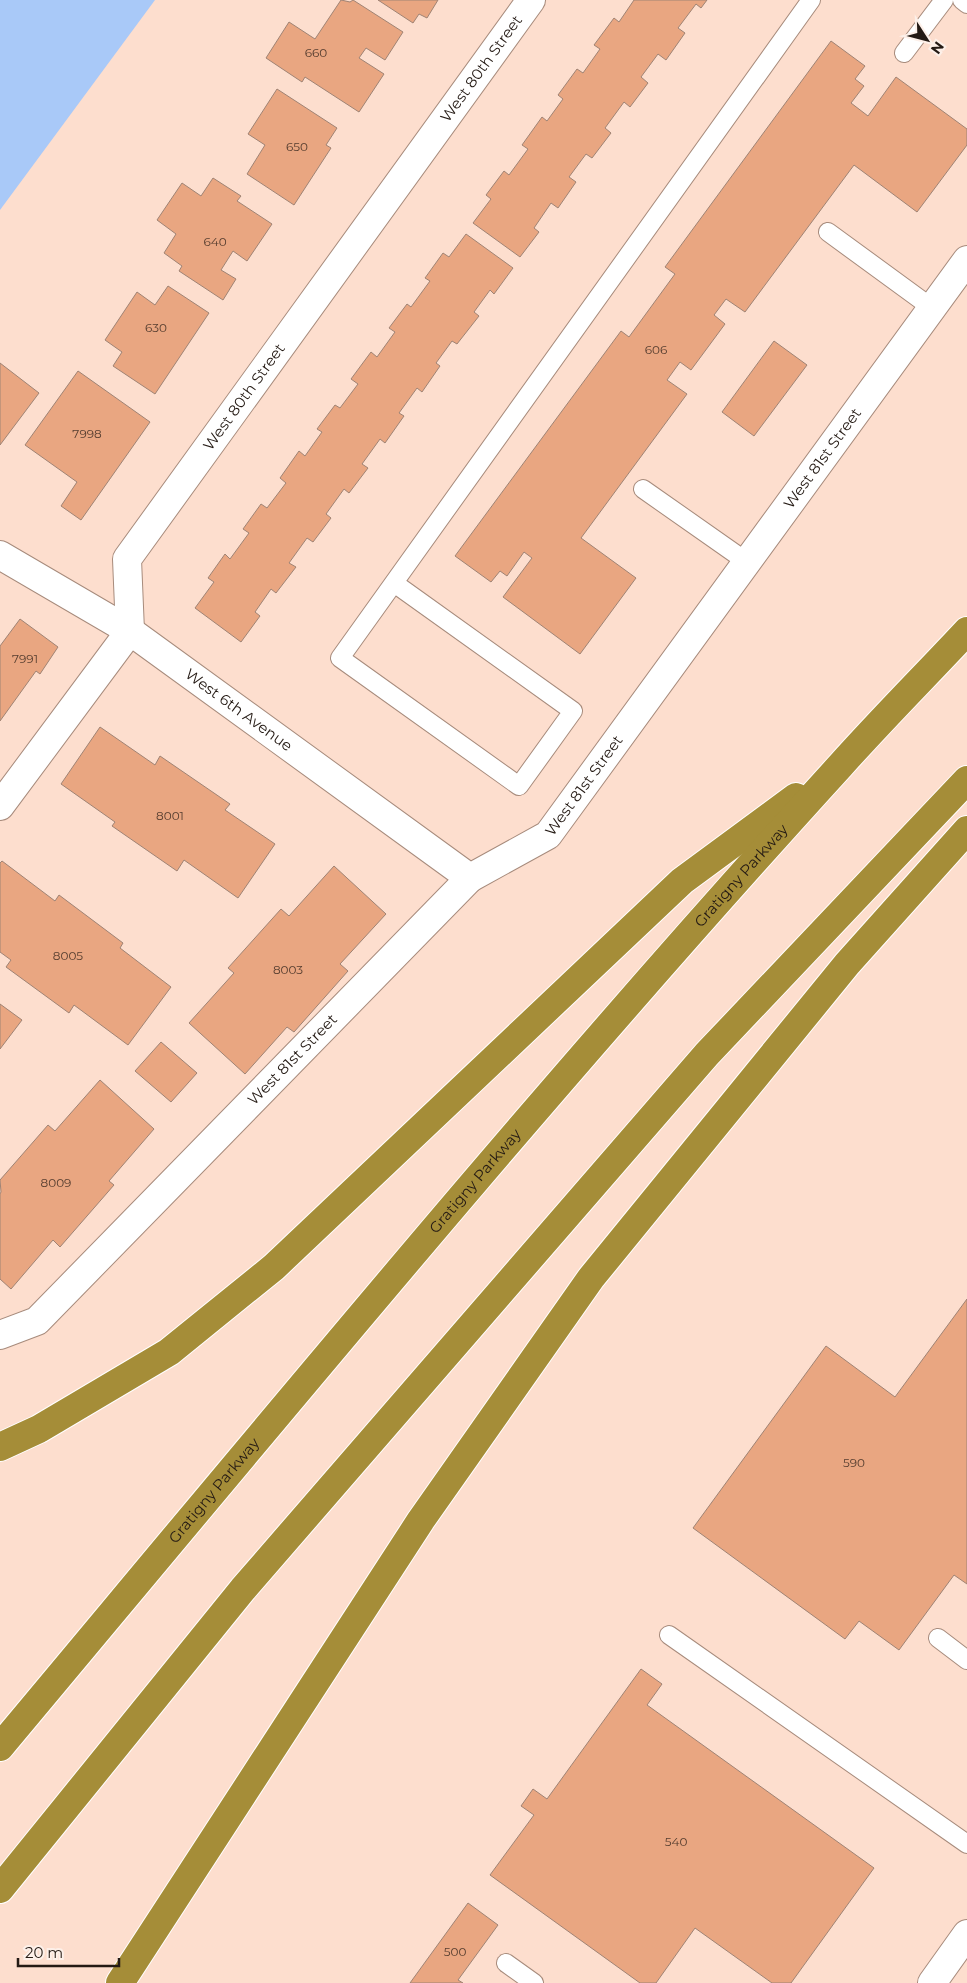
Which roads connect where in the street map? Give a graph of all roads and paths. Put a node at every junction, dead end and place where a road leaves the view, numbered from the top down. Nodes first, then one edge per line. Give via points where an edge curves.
1 (532, 0) edge
2 (811, 0) edge
3 (944, 0) edge
4 (962, 0) edge
5 (967, 4) edge
6 (904, 53) dead end
7 (828, 232) dead end
8 (967, 260) edge
9 (932, 308) junction
10 (643, 489) dead end
11 (0, 555) edge
12 (747, 562) junction
13 (394, 583) junction
14 (130, 631) junction
15 (967, 631) edge
16 (841, 764) junction
17 (967, 780) edge
18 (0, 806) edge
19 (967, 830) edge
20 (470, 878) junction
21 (0, 1335) edge
22 (0, 1447) edge
23 (670, 1634) dead end
24 (938, 1638) dead end
25 (967, 1660) edge
26 (0, 1747) edge
27 (967, 1844) edge
28 (0, 1889) edge
29 (967, 1934) edge
30 (506, 1963) dead end
31 (120, 1983) edge
32 (534, 1983) edge
33 (932, 1983) edge

1 - 14 street, West 80th Street via 127,559
2 - 13 lane
3 - 6 lane
4 - 5 lane
7 - 9 lane
8 - 9 street, West 81st Street
9 - 12 street, West 81st Street
10 - 12 lane
11 - 14 street, West 6th Avenue
12 - 20 street, West 81st Street via 548,835
13 - 13 lane via 573,711 519,786 340,658
14 - 18 street
14 - 20 street, West 6th Avenue
15 - 16 highway, Gratigny Parkway
16 - 22 highway via 682,881 274,1267 192,1334 153,1362 38,1429
16 - 26 highway, Gratigny Parkway via 646,982 291,1398
17 - 28 highway via 706,1054 243,1589
19 - 31 highway via 846,964 591,1278 421,1520
20 - 21 street, West 81st Street via 37,1320
23 - 27 lane
24 - 25 lane
29 - 33 street
30 - 32 lane

